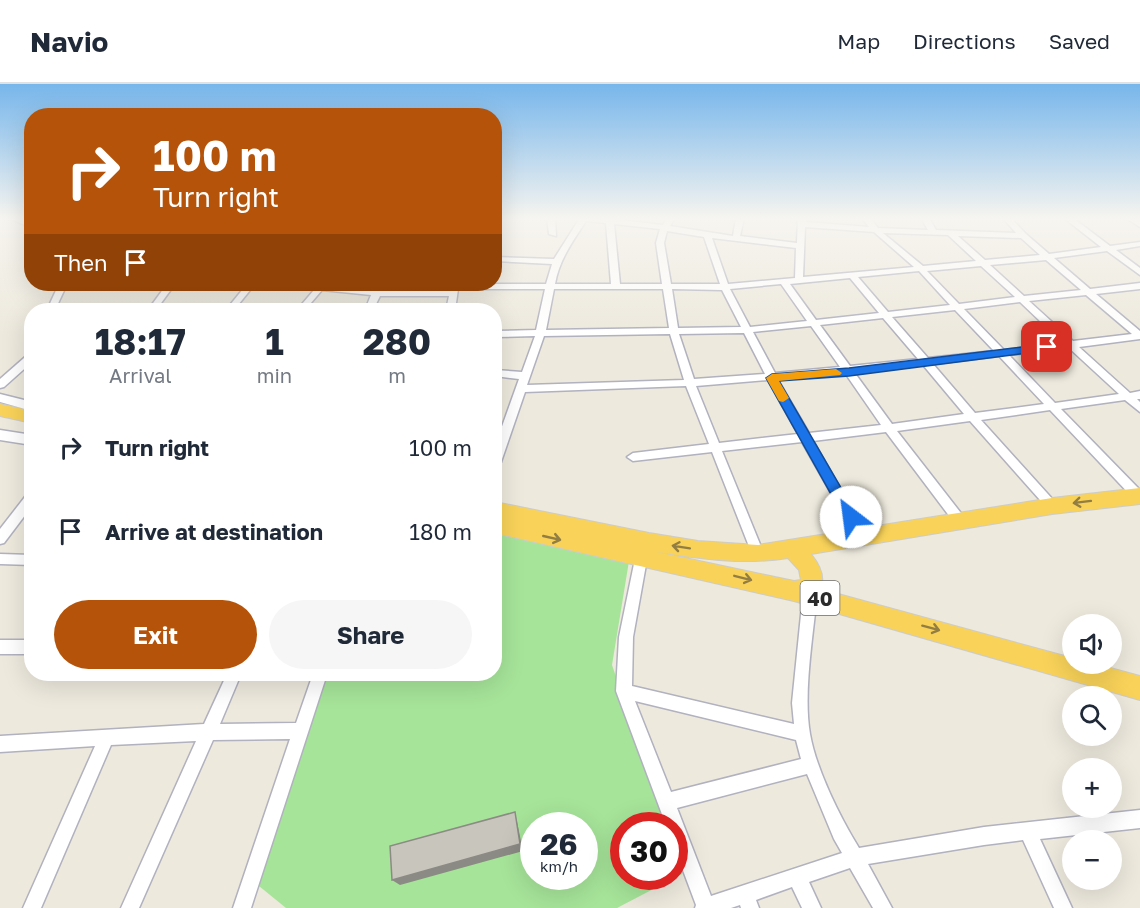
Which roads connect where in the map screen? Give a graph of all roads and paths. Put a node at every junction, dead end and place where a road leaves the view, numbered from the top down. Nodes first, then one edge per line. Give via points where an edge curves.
1 (560, 256) edge
2 (613, 256) edge
3 (662, 256) edge
4 (714, 256) edge
5 (800, 256) edge
6 (908, 256) edge
7 (973, 256) edge
8 (1051, 256) edge
9 (1118, 256) edge
10 (1047, 257) junction
11 (502, 259) edge
12 (557, 262) junction
13 (980, 263) junction
14 (920, 268) junction
15 (1140, 272) edge
16 (852, 275) junction
17 (799, 280) junction
18 (784, 282) junction
19 (549, 286) junction
20 (1140, 286) edge
21 (502, 287) edge
22 (725, 287) junction
23 (616, 288) junction
24 (668, 288) junction
25 (245, 291) edge
26 (318, 291) edge
27 (1090, 292) junction
28 (1023, 300) junction
29 (236, 303) edge
30 (307, 303) edge
31 (957, 308) junction
32 (886, 316) junction
33 (813, 324) junction
34 (749, 330) junction
35 (674, 333) junction
36 (502, 334) edge
37 (540, 335) junction
38 (1140, 336) edge
39 (1070, 345) junction
40 (1001, 353) junction
41 (924, 362) junction
42 (24, 363) edge
43 (849, 372) junction
44 (502, 374) edge
45 (526, 376) junction
46 (772, 378) junction
47 (690, 384) junction
48 (0, 385) edge
49 (522, 389) junction
50 (1140, 395) edge
51 (1127, 396) junction
52 (0, 398) edge
53 (24, 405) edge
54 (1052, 406) junction
55 (1140, 408) edge
56 (0, 410) edge
57 (24, 415) edge
58 (973, 418) junction
59 (0, 424) edge
60 (24, 428) edge
61 (889, 428) junction
62 (0, 435) edge
63 (502, 437) edge
64 (805, 438) junction
65 (24, 439) edge
66 (714, 449) junction
67 (633, 457) dead end
68 (1139, 496) edge
69 (1052, 506) junction
70 (24, 507) edge
71 (502, 511) edge
72 (960, 521) junction
73 (502, 527) edge
74 (862, 537) junction
75 (0, 539) edge
76 (793, 550) junction
77 (758, 554) junction
78 (0, 559) edge
79 (641, 559) junction
80 (24, 560) edge
81 (802, 593) junction
82 (0, 647) edge
83 (24, 647) edge
84 (231, 681) edge
85 (318, 681) edge
86 (1140, 688) edge
87 (624, 691) junction
88 (302, 731) junction
89 (208, 732) junction
90 (802, 734) junction
91 (106, 739) junction
92 (0, 744) edge
93 (811, 765) junction
94 (666, 802) junction
95 (670, 812) edge
96 (1140, 819) edge
97 (1028, 832) junction
98 (853, 858) junction
99 (688, 861) edge
100 (796, 876) junction
101 (747, 901) edge
102 (705, 907) edge
103 (32, 908) edge
104 (130, 908) edge
105 (242, 908) edge
106 (812, 908) edge
107 (883, 908) edge
108 (1063, 908) edge

1 - 12 street
2 - 23 street
3 - 24 street
4 - 22 street
5 - 17 street
6 - 14 street
7 - 13 street
8 - 10 street
9 - 15 street
10 - 13 street
10 - 27 street
11 - 12 street
12 - 19 street
13 - 14 street
13 - 28 street
14 - 16 street
14 - 31 street
16 - 17 street
16 - 32 street
17 - 18 street
18 - 22 street
18 - 33 street
19 - 21 street
19 - 23 street
19 - 37 street
20 - 27 street
22 - 24 street
22 - 34 street
23 - 24 street
24 - 35 street
25 - 29 street
26 - 30 street
27 - 28 street
27 - 38 street
28 - 31 street
28 - 39 street
31 - 32 street
31 - 40 street
32 - 33 street
32 - 41 street
33 - 34 street
33 - 43 street
34 - 35 street
34 - 46 street
35 - 37 street
35 - 47 street
36 - 37 street
37 - 45 street
38 - 39 street
39 - 40 street
39 - 51 street
40 - 41 street
40 - 54 street
41 - 43 street
41 - 58 street
42 - 48 street
43 - 46 street
43 - 61 street
44 - 45 street
45 - 49 street
46 - 47 street
46 - 64 street
47 - 49 street
47 - 66 street
49 - 63 street
50 - 51 street
51 - 54 street
51 - 55 street
52 - 53 street
54 - 58 street
54 - 68 street
56 - 57 highway
58 - 61 street
58 - 69 street
59 - 60 highway
61 - 64 street
61 - 72 street
62 - 65 street
64 - 66 street
64 - 74 street
66 - 67 street
66 - 77 street
68 -> 69 highway
69 - 72 highway
70 - 75 street
77 -> 71 highway via 649,542
72 - 74 highway
73 -> 79 highway, 40
74 - 76 highway
76 - 77 highway
76 - 81 highway via 804,558 812,572 812,583
78 - 80 street
79 -> 81 highway, 40
79 - 87 street via 626,638
81 -> 86 highway, 40
81 - 90 street
82 - 83 street
84 - 89 street
85 - 88 street
87 - 90 street
87 - 94 street
88 - 89 street
88 - 105 street
89 - 91 street
89 - 104 street
90 - 93 street
91 - 92 street
91 - 103 street
93 - 94 street
93 - 98 street
94 - 95 street
96 - 97 street
97 - 98 street
97 - 108 street
98 - 100 street
98 - 107 street
99 - 102 street
100 - 101 street
100 - 106 street
101 - 102 street

